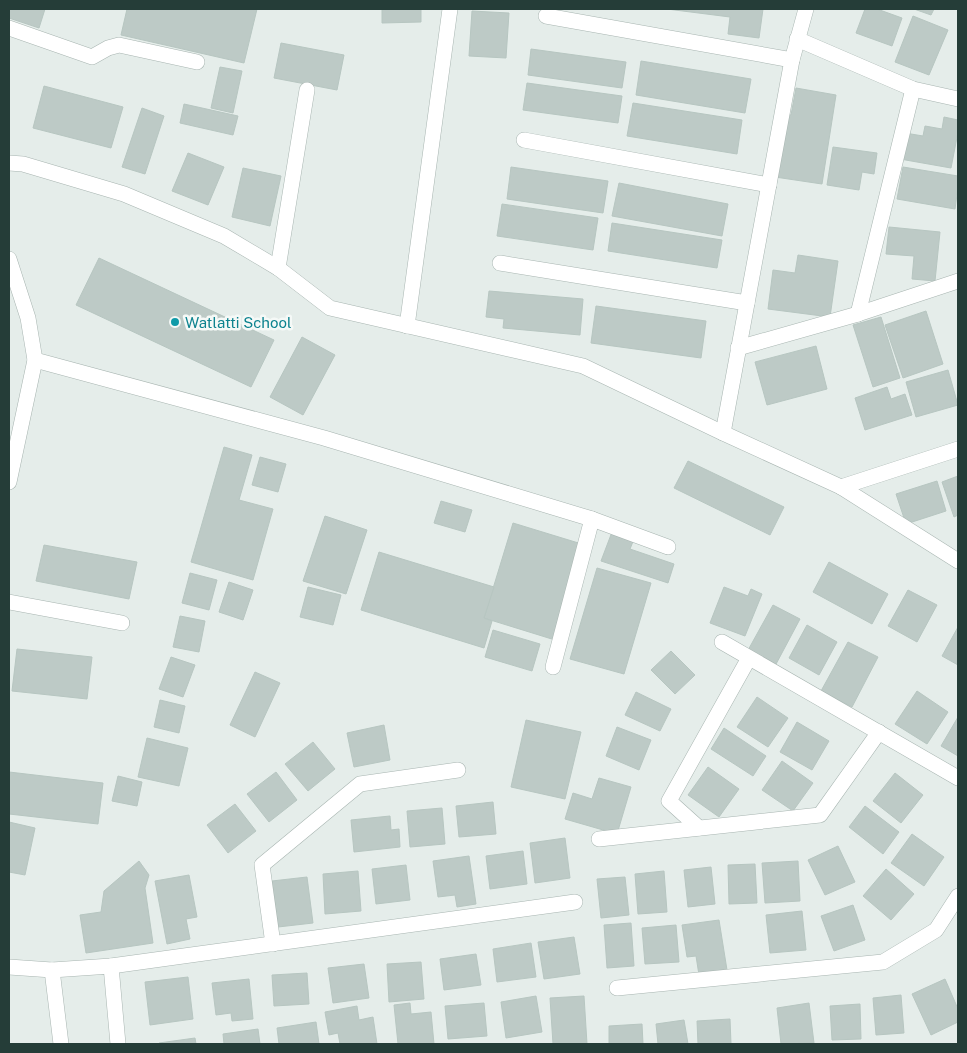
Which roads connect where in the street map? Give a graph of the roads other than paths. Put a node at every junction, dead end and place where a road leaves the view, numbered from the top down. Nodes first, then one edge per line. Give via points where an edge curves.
1 (450, 9) edge
2 (806, 9) edge
3 (546, 16) dead end
4 (9, 28) edge
5 (796, 39) junction
6 (792, 60) junction
7 (197, 62) dead end
8 (913, 89) junction
9 (307, 90) dead end
10 (958, 100) edge
11 (524, 140) dead end
12 (9, 163) edge
13 (769, 185) junction
14 (9, 259) edge
15 (500, 263) dead end
16 (278, 268) junction
17 (958, 281) edge
18 (746, 303) junction
19 (858, 314) junction
20 (406, 326) junction
21 (738, 348) junction
22 (35, 360) junction
23 (723, 432) junction
24 (958, 449) edge
25 (9, 482) edge
26 (841, 487) junction
27 (592, 519) junction
28 (668, 547) dead end
29 (958, 561) edge
30 (9, 602) edge
31 (122, 623) dead end
32 (722, 642) dead end
33 (749, 658) junction
34 (553, 667) dead end
35 (880, 732) junction
36 (458, 770) dead end
37 (958, 778) edge
38 (699, 828) junction
39 (599, 839) dead end
40 (958, 896) edge
41 (575, 902) dead end
42 (273, 944) junction
43 (110, 966) junction
44 (9, 967) edge
45 (52, 970) junction
46 (617, 988) dead end
47 (61, 1044) edge
48 (118, 1044) edge

1 - 20 street
2 - 5 street
3 - 6 street
4 - 7 street via 92,57 119,45
5 - 6 street
5 - 8 street
6 - 13 street
8 - 10 street
8 - 19 street
9 - 16 street
11 - 13 street
12 - 16 street via 23,164 124,194 224,236
13 - 18 street
14 - 22 street via 28,318
15 - 18 street
16 - 20 street via 330,308
17 - 19 street
18 - 21 street
19 - 21 street
20 - 23 street via 583,366
21 - 23 street
22 - 25 street
22 - 27 street via 324,438
23 - 26 street
24 - 26 street
26 - 29 street
27 - 28 street
27 - 34 street
30 - 31 street
32 - 33 street
33 - 35 street
33 - 38 street via 669,801
35 - 37 street
35 - 38 street via 820,815
36 - 42 street via 360,784 262,865
38 - 39 street
40 - 46 street via 936,930 883,962
41 - 42 street
42 - 43 street
43 - 45 street
43 - 48 street
44 - 45 street
45 - 47 street

